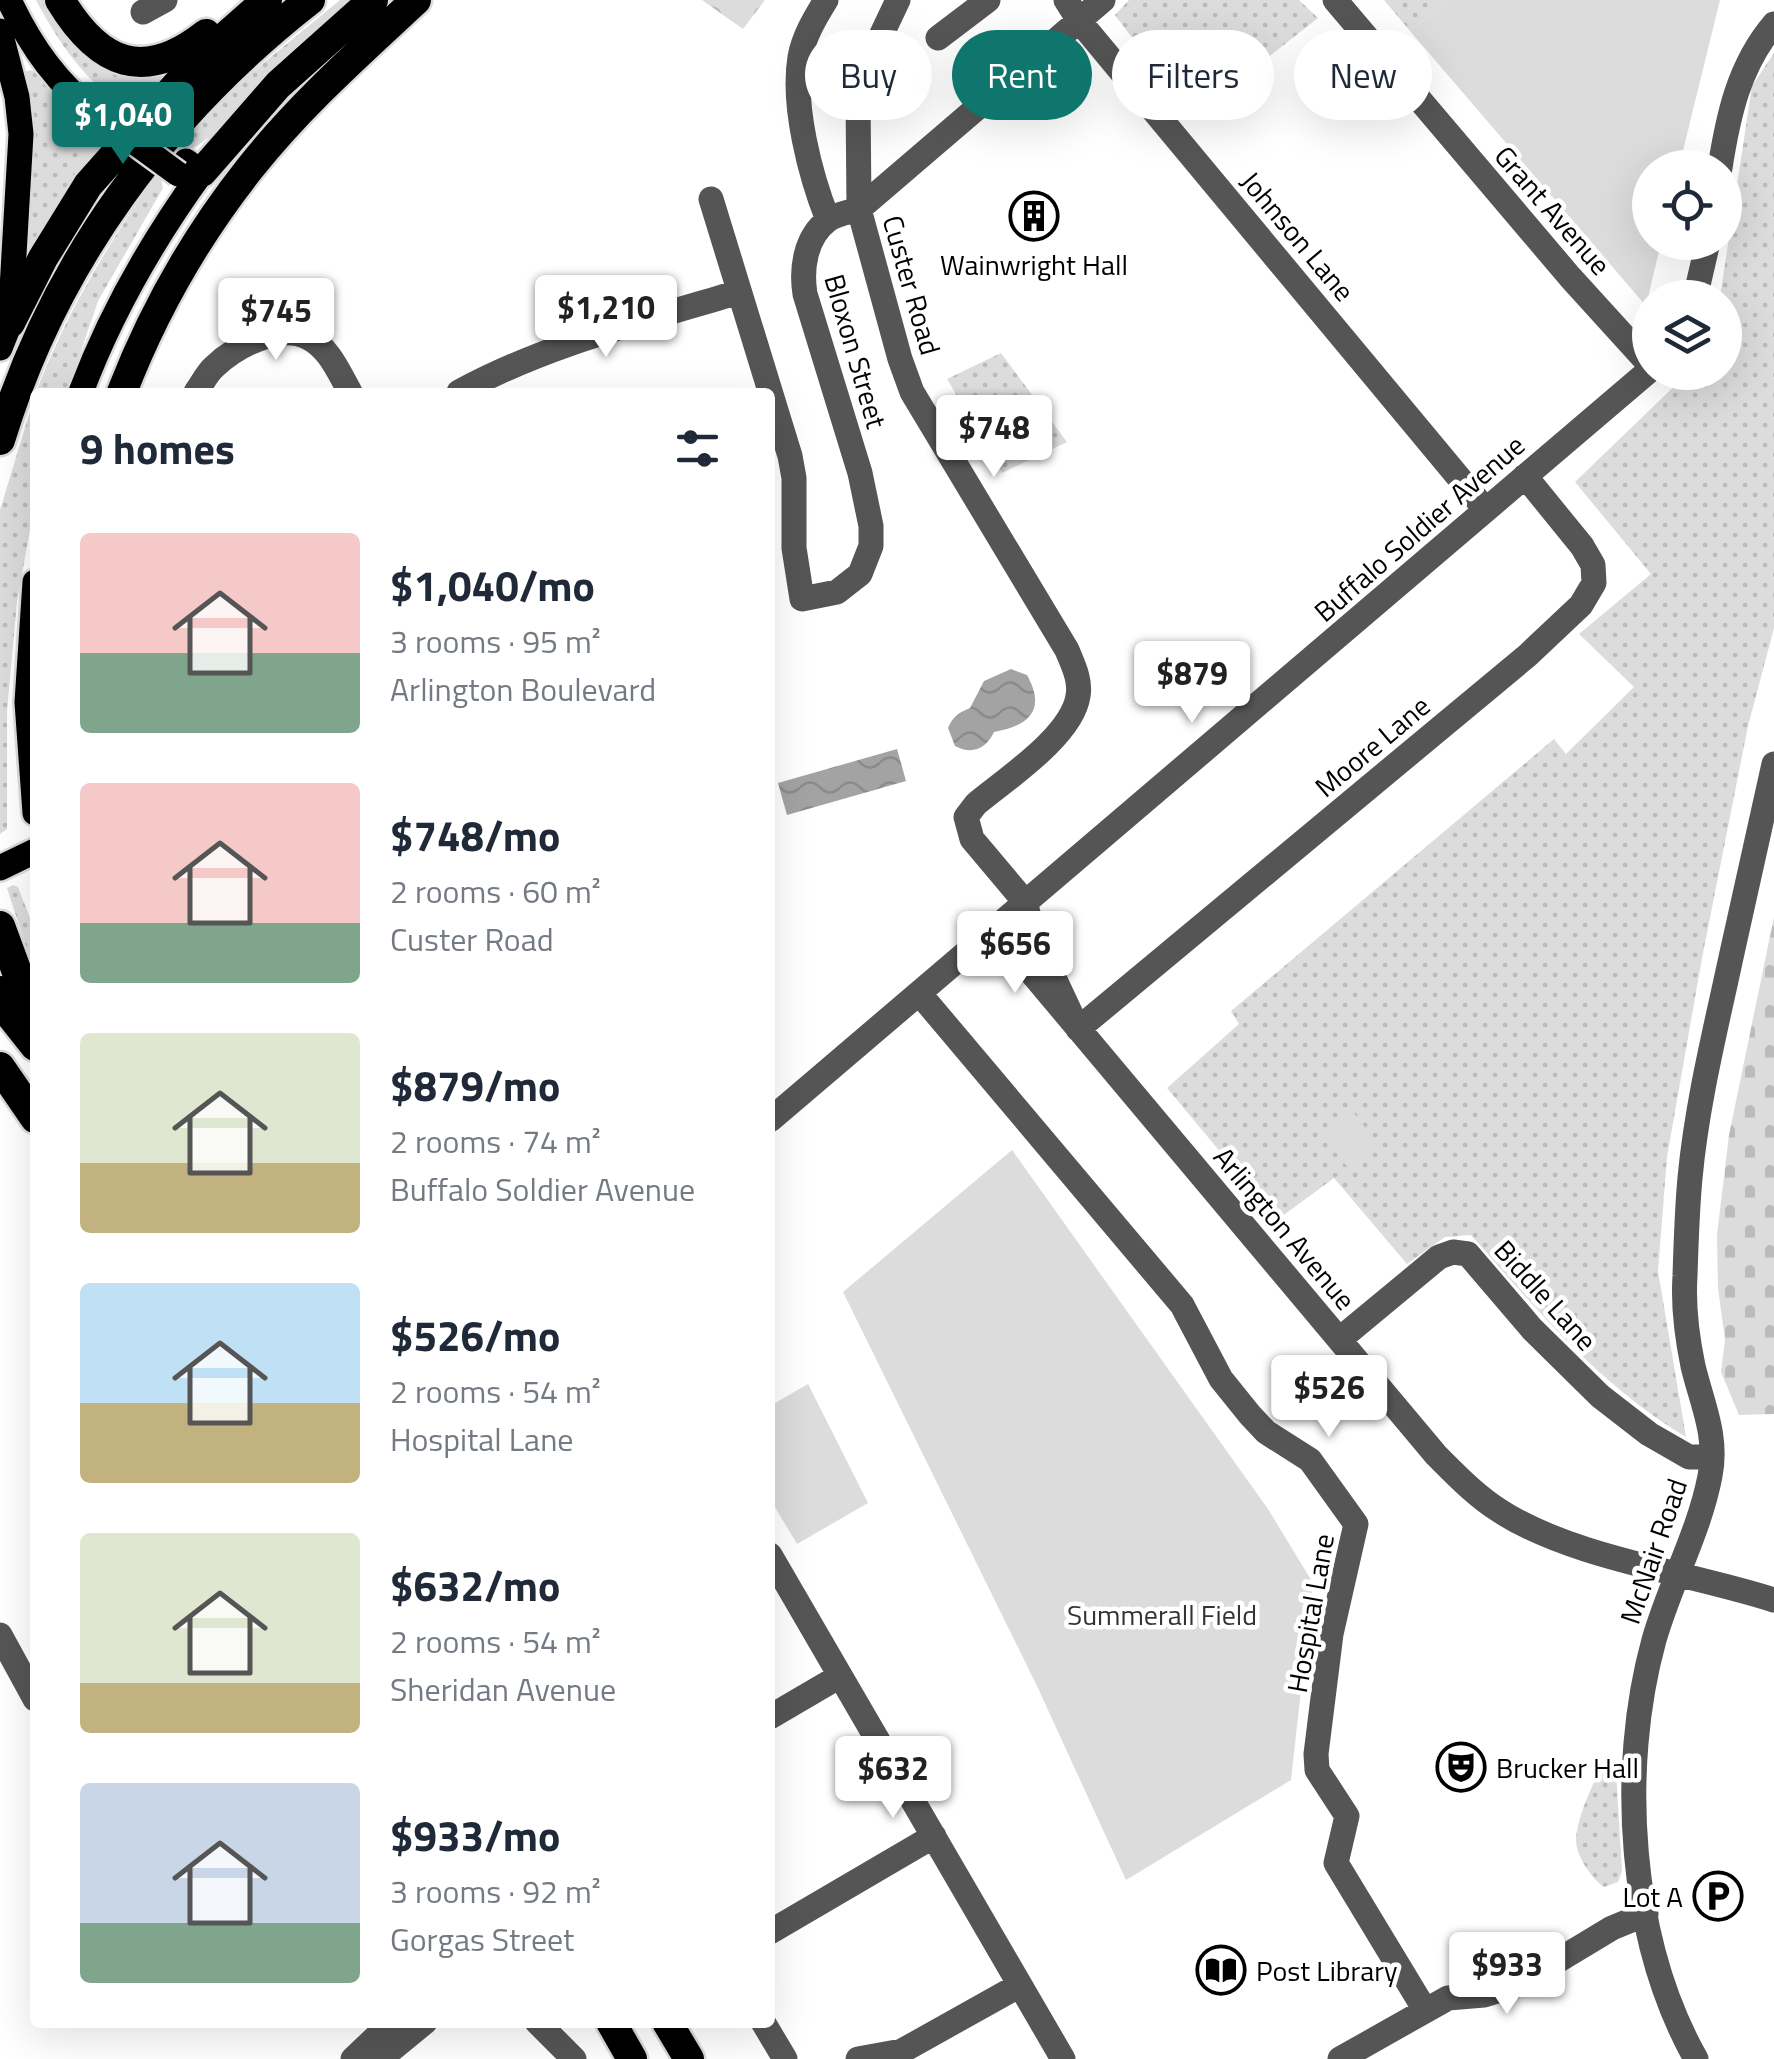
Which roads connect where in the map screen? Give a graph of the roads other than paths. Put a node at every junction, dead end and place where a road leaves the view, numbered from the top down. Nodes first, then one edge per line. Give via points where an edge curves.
1 (9, 0) edge
2 (27, 0) edge
3 (60, 0) edge
4 (253, 0) edge
5 (268, 0) edge
6 (310, 0) edge
7 (373, 0) edge
8 (416, 0) edge
9 (826, 0) edge
10 (898, 0) edge
11 (988, 0) edge
12 (1103, 0) edge
13 (1336, 0) edge
14 (1073, 11) edge
15 (1774, 24) edge
16 (0, 32) edge
17 (938, 38) dead end
18 (6, 79) edge
19 (104, 111) junction
20 (1723, 150) edge
21 (190, 173) junction
22 (710, 199) dead end
23 (859, 209) junction
24 (828, 220) junction
25 (740, 292) junction
26 (5, 336) edge
27 (1632, 347) edge
28 (1632, 383) edge
29 (83, 388) edge
30 (124, 388) edge
31 (199, 388) edge
32 (348, 388) edge
33 (466, 388) edge
34 (769, 388) edge
35 (775, 407) edge
36 (0, 440) edge
37 (1525, 476) junction
38 (1485, 509) junction
39 (30, 657) edge
40 (30, 744) edge
41 (1774, 764) edge
42 (1025, 902) junction
43 (0, 926) edge
44 (994, 928) junction
45 (0, 991) edge
46 (919, 993) junction
47 (30, 1007) edge
48 (1078, 1029) junction
49 (30, 1040) edge
50 (0, 1067) edge
51 (30, 1111) edge
52 (775, 1116) edge
53 (1340, 1339) junction
54 (1712, 1456) junction
55 (775, 1564) edge
56 (1679, 1573) junction
57 (1774, 1600) edge
58 (0, 1634) edge
59 (840, 1676) junction
60 (30, 1691) edge
61 (775, 1714) edge
62 (934, 1836) junction
63 (1646, 1914) junction
64 (775, 1929) edge
65 (1020, 1984) junction
66 (1424, 2010) junction
67 (386, 2028) edge
68 (418, 2028) edge
69 (544, 2028) edge
70 (614, 2028) edge
71 (670, 2028) edge
72 (766, 2028) edge
73 (570, 2055) edge
74 (353, 2059) edge
75 (380, 2059) edge
76 (632, 2059) edge
77 (688, 2059) edge
78 (784, 2059) edge
79 (858, 2059) edge
80 (1063, 2059) edge
81 (1340, 2059) edge
82 (1696, 2059) edge

1 - 19 main road via 52,72
2 - 19 main road via 58,55
3 - 4 highway via 101,49 147,62 182,52
5 - 26 highway via 188,72 88,186
6 - 36 highway via 215,80 122,191 50,313
7 - 21 highway
8 - 30 highway via 298,113 241,179 174,282
9 - 24 street via 809,27 798,85 814,183
10 - 23 street, Custer Road via 858,95
11 - 17 street
12 - 14 street
13 - 27 street, Grant Avenue
14 - 23 street
14 - 38 street, Johnson Lane
15 - 20 street via 1744,71
16 - 18 main road
18 - 26 main road via 20,134
19 - 21 main road, bridge
21 - 29 main road
22 - 25 street, Bloxon Street
23 - 24 street
23 - 42 street, Custer Road via 912,392 1076,672 1078,695 1060,732 966,817 972,839
24 - 35 street, Bloxon Street via 801,271 871,526 860,574 838,592 802,598 794,478
25 - 33 street via 561,344
25 - 34 street, Bloxon Street
28 - 37 street, Buffalo Soldier Avenue
31 - 32 street via 236,352 286,332 318,344
37 - 38 street, Buffalo Soldier Avenue
37 - 48 street, Moore Lane via 1593,565 1594,583 1581,605
38 - 42 street, Buffalo Soldier Avenue
39 - 40 main road
41 - 54 street, McNair Road via 1690,1175 1687,1326 1712,1427
42 - 44 street, Buffalo Soldier Avenue
42 - 48 street, Arlington Avenue
43 - 47 highway
44 - 46 street, Buffalo Soldier Avenue
44 - 48 street, Arlington Avenue
45 - 49 highway
46 - 52 street, Buffalo Soldier Avenue
46 - 66 street, Hospital Lane via 1182,1305 1221,1379 1250,1415 1310,1460 1356,1524 1331,1634 1317,1770 1347,1816 1336,1863
48 - 53 street, Arlington Avenue
50 - 51 highway
53 - 54 street, Biddle Lane via 1439,1258 1468,1254 1600,1396 1689,1456
53 - 56 street, Arlington Avenue via 1436,1455 1501,1512 1578,1546
54 - 56 street, McNair Road
55 - 59 street
56 - 57 street, Arlington Avenue
56 - 63 street, McNair Road via 1654,1640 1635,1748
58 - 60 street
59 - 61 street
59 - 62 street
62 - 64 street
62 - 65 street
63 - 66 street via 1518,1984 1448,1998
63 - 82 street, McNair Road via 1661,1974
65 - 79 street via 902,2051
65 - 80 street
66 - 81 street
67 - 74 street
68 - 75 street
69 - 73 street
70 - 76 highway
71 - 77 highway
72 - 78 street

